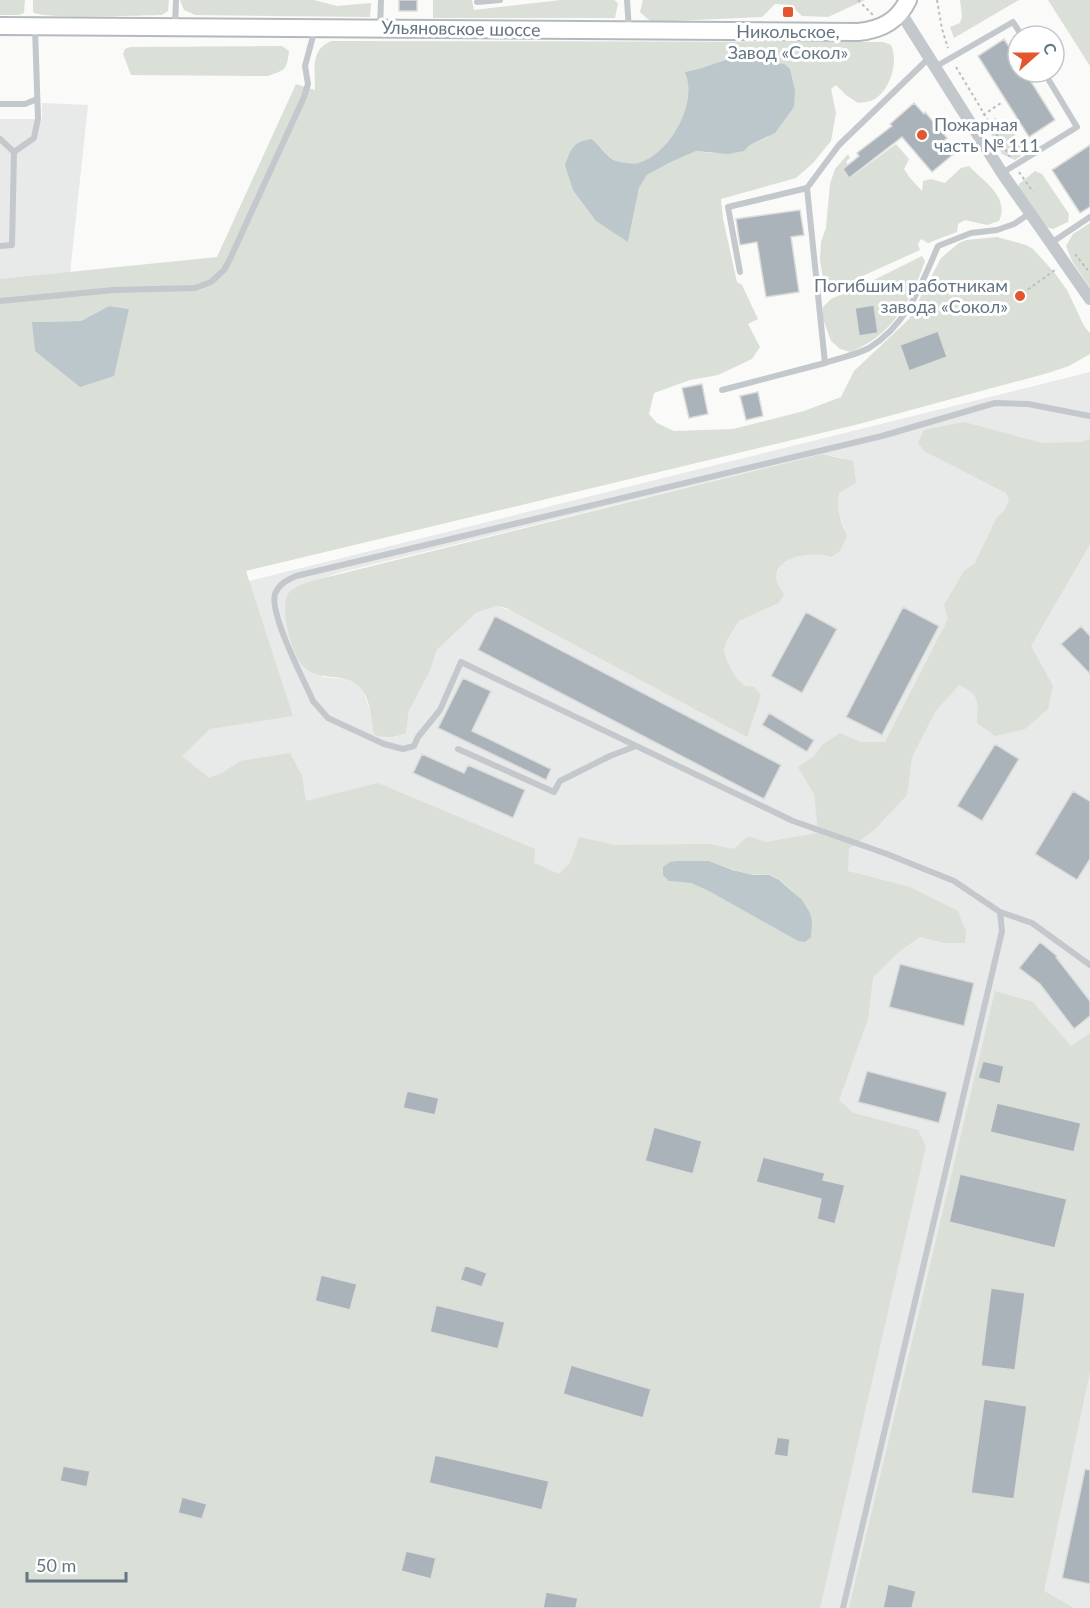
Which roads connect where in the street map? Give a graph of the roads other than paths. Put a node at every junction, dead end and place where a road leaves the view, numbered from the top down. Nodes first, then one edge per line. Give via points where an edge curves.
1 (176, 0) edge
2 (374, 0) edge
3 (500, 0) edge
4 (627, 0) edge
5 (381, 2) edge
6 (477, 2) dead end
7 (904, 6) edge
8 (0, 26) edge
9 (35, 26) junction
10 (1006, 26) edge
11 (175, 27) junction
12 (315, 28) junction
13 (380, 28) junction
14 (629, 31) junction
15 (932, 63) junction
16 (1051, 84) edge
17 (37, 99) junction
18 (0, 104) edge
19 (0, 139) edge
20 (14, 152) junction
21 (1002, 173) junction
22 (807, 188) junction
23 (1029, 214) junction
24 (1090, 217) edge
25 (1051, 243) junction
26 (0, 246) edge
27 (740, 272) dead end
28 (1090, 299) edge
29 (0, 301) edge
30 (825, 363) junction
31 (722, 390) dead end
32 (1090, 416) edge
33 (636, 746) junction
34 (459, 749) dead end
35 (1000, 912) junction
36 (1090, 965) edge
37 (843, 1608) edge

1 - 11 lane
2 - 5 lane
3 - 6 lane
4 - 14 lane
5 - 13 lane
7 - 14 main road, Ульяновское шоссе via 882,27 858,32
7 - 15 street
8 - 9 main road, Ульяновское шоссе
9 - 11 main road, Ульяновское шоссе
9 - 17 lane
10 - 15 lane via 951,58
11 - 12 main road, Ульяновское шоссе
12 - 13 main road, Ульяновское шоссе
12 - 29 lane via 305,66 308,84 304,97 230,260 211,282 195,288 114,290
13 - 14 main road, Ульяновское шоссе
15 - 21 street
15 - 22 lane via 838,145
16 - 21 lane via 1077,127
17 - 18 lane via 25,104
17 - 20 lane via 34,138
19 - 20 lane
20 - 26 lane via 12,245
21 - 23 street
22 - 27 lane via 728,207
22 - 30 lane
23 - 25 street
23 - 30 lane via 1006,227 971,233 938,246 916,297 900,322 868,348
24 - 25 lane
25 - 28 street
30 - 31 lane
32 - 33 lane via 1028,404 996,403 882,436 296,576 287,579 275,596 276,616 320,711 384,744 403,749 414,746 440,710 461,662
33 - 34 lane via 560,781 554,792
33 - 35 lane via 793,821 954,881
35 - 36 lane via 1032,923
35 - 37 lane via 1002,931

